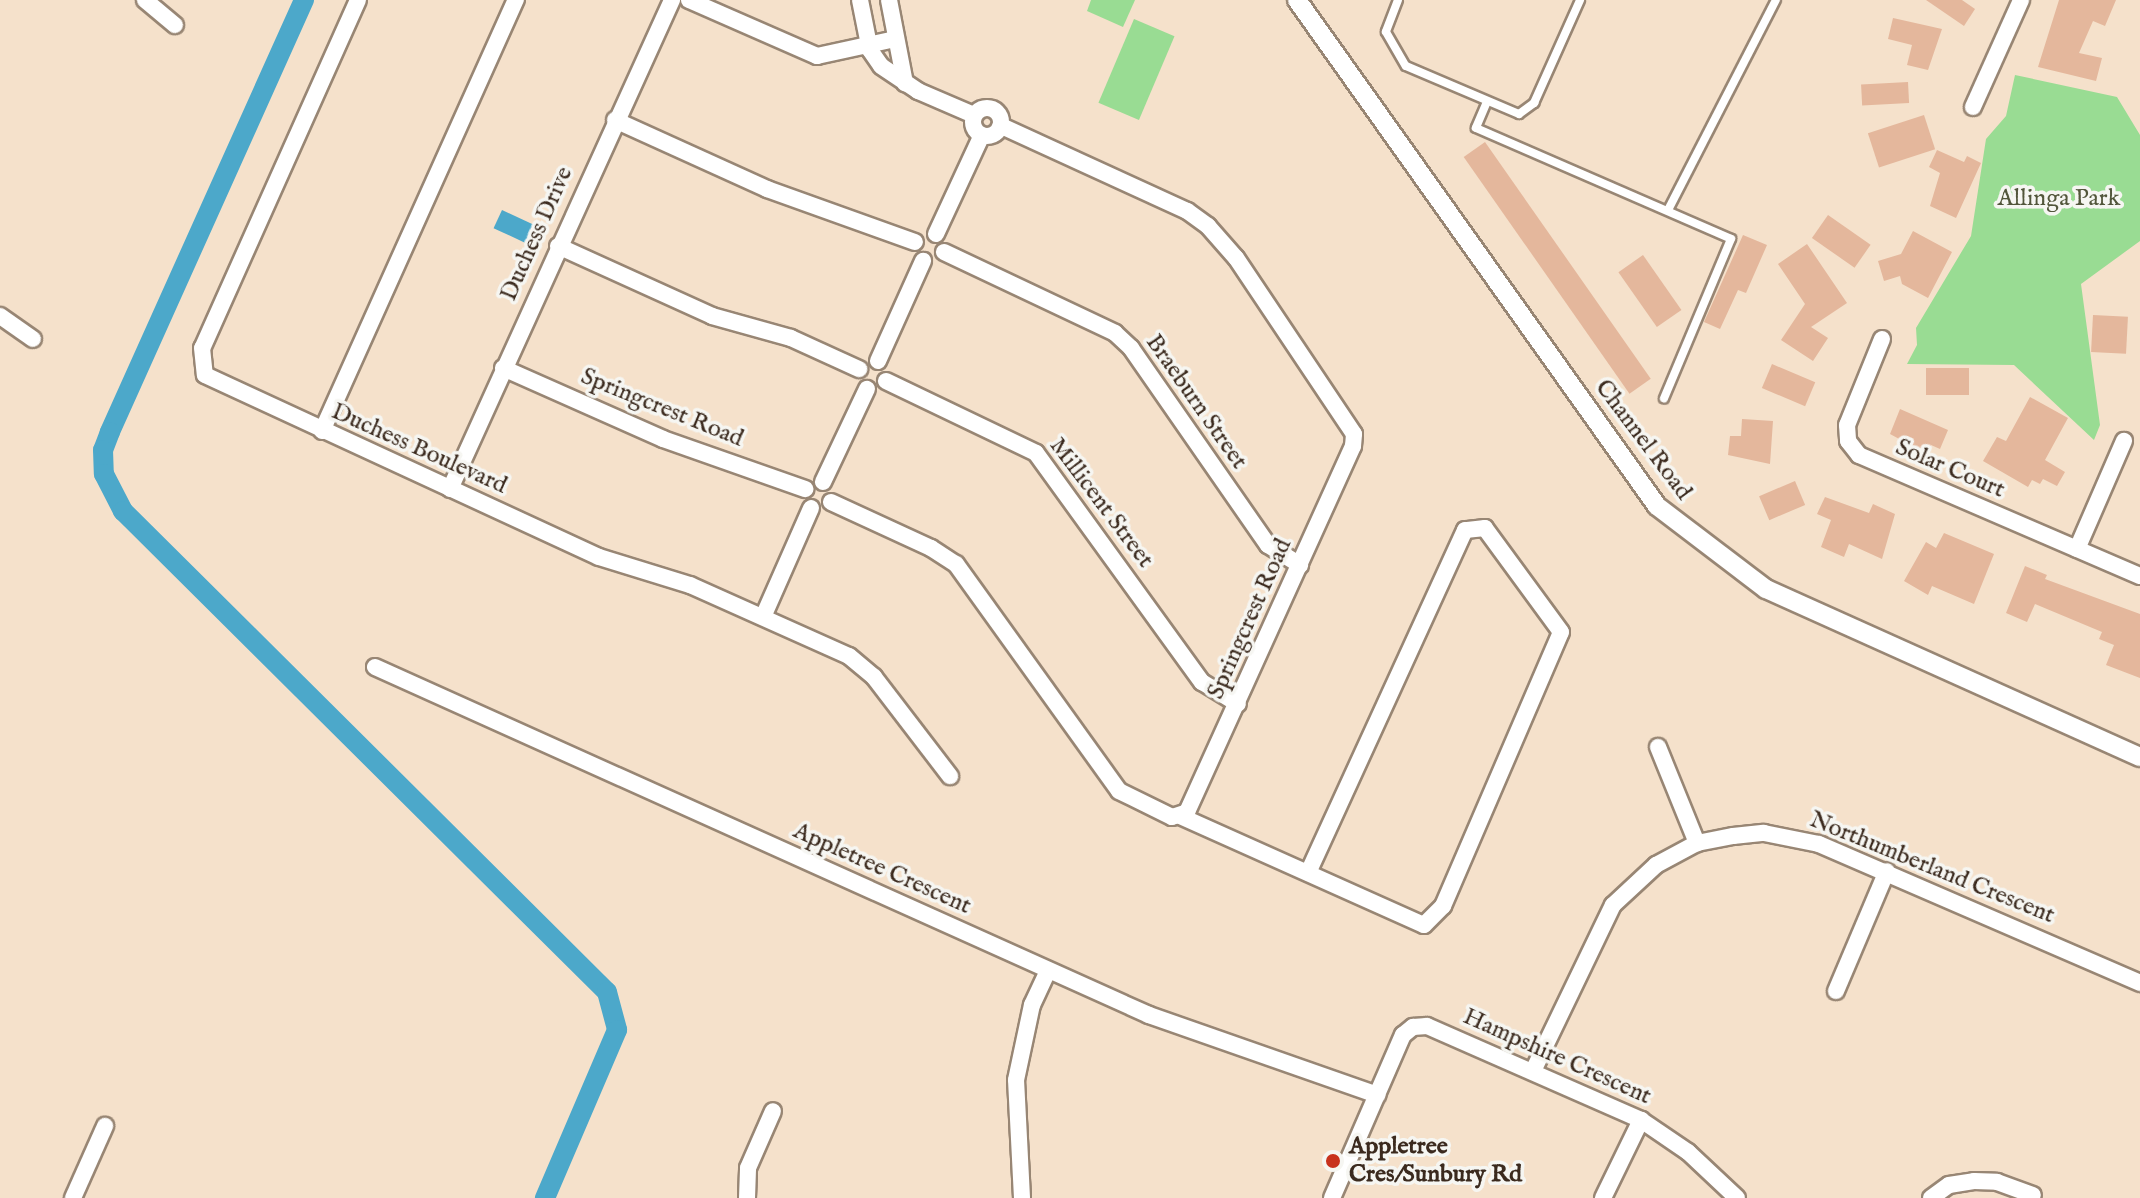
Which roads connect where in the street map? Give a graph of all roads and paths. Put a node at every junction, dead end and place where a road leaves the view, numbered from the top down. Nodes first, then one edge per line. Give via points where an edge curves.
1 (145, 0) edge
2 (358, 0) edge
3 (516, 0) edge
4 (672, 0) edge
5 (689, 0) edge
6 (860, 0) edge
7 (889, 0) edge
8 (1297, 0) edge
9 (1398, 0) edge
10 (1580, 0) edge
11 (1776, 0) edge
12 (2021, 0) edge
13 (175, 25) dead end
14 (895, 39) junction
15 (869, 44) junction
16 (905, 83) junction
17 (1486, 104) junction
18 (1973, 107) dead end
19 (974, 115) junction
20 (615, 120) junction
21 (1001, 126) junction
22 (982, 135) junction
23 (1668, 210) junction
24 (936, 234) junction
25 (915, 242) junction
26 (558, 246) junction
27 (944, 252) junction
28 (923, 261) junction
29 (0, 316) edge
30 (33, 339) dead end
31 (1882, 339) dead end
32 (878, 361) junction
33 (503, 368) junction
34 (859, 369) junction
35 (886, 381) junction
36 (867, 389) junction
37 (1664, 398) dead end
38 (322, 431) junction
39 (2124, 441) dead end
40 (823, 482) junction
41 (450, 489) junction
42 (805, 489) junction
43 (831, 502) junction
44 (811, 508) junction
45 (2077, 549) junction
46 (1300, 565) junction
47 (2140, 576) edge
48 (763, 617) junction
49 (375, 667) dead end
50 (1238, 704) junction
51 (1658, 747) dead end
52 (2140, 757) edge
53 (950, 776) dead end
54 (1180, 816) junction
55 (1697, 843) junction
56 (1887, 871) junction
57 (1308, 873) junction
58 (1048, 970) junction
59 (2140, 983) edge
60 (1836, 991) dead end
61 (1534, 1069) junction
62 (1377, 1095) junction
63 (773, 1111) dead end
64 (1641, 1120) junction
65 (105, 1126) dead end
66 (2033, 1195) dead end
67 (73, 1198) edge
68 (747, 1198) edge
69 (1022, 1198) edge
70 (1332, 1198) edge
71 (1603, 1198) edge
72 (1737, 1198) edge
73 (1931, 1198) edge

1 - 13 street
2 - 38 street, Duchess Boulevard via 201,352 202,371 211,381
3 - 38 street
4 - 20 street, Duchess Drive
5 - 15 street via 817,56
6 - 15 street
7 - 14 street
8 - 52 street, Channel Road via 1657,506 1766,589
9 - 17 lane via 1386,32 1406,66
10 - 17 lane via 1527,111 1507,113
11 - 23 lane
12 - 18 street
14 - 15 street
14 - 16 street
15 - 16 street via 881,66
16 - 19 street
17 - 23 lane via 1476,128
19 - 21 street via 990,108 999,113
19 - 22 street via 973,125
20 - 25 street via 767,189
20 - 26 street, Duchess Drive
21 - 22 street via 991,136
21 - 46 street, Springcrest Road via 1187,211 1208,226 1348,420 1353,446
22 - 24 street
23 - 37 lane via 1731,239
24 - 25 street via 924,233
24 - 27 street
25 - 28 street
26 - 33 street, Duchess Drive
26 - 34 street via 712,316 791,338
27 - 28 street via 933,262
27 - 46 street, Braeburn Street via 1115,333 1131,348 1268,545
28 - 32 street
29 - 30 street
31 - 45 street, Solar Court via 1849,415 1853,449 1868,461
32 - 34 street via 869,360
32 - 35 street via 886,367
33 - 41 street, Duchess Drive
33 - 42 street, Springcrest Road via 663,439
34 - 36 street via 860,383
35 - 36 street
35 - 50 street, Millicent Street via 1036,453 1202,682
36 - 40 street
38 - 41 street, Duchess Boulevard
39 - 45 street
40 - 42 street
40 - 43 street via 832,490
41 - 48 street, Duchess Boulevard via 599,557 681,581
42 - 44 street
43 - 44 street via 825,508
43 - 54 street via 956,564 1119,791 1157,811
44 - 48 street
45 - 47 street, Solar Court
46 - 50 street, Springcrest Road
48 - 53 street, Duchess Boulevard via 860,664
49 - 58 street, Appletree Crescent
50 - 54 street, Springcrest Road via 1194,802
51 - 55 street
54 - 57 street
55 - 56 street, Northumberland Crescent via 1764,833 1791,836
55 - 61 street, Northumberland Crescent via 1656,865 1613,905
56 - 59 street, Northumberland Crescent
56 - 60 street
57 - 57 street via 1424,925 1443,906 1561,632 1485,528 1465,530
58 - 62 street, Appletree Crescent via 1149,1015
58 - 69 street via 1025,1031 1016,1080
61 - 62 street, Hampshire Crescent via 1427,1026 1413,1027 1403,1035
61 - 64 street, Hampshire Crescent
62 - 70 street
63 - 68 street via 748,1168
64 - 71 street
64 - 72 street, Hampshire Crescent via 1688,1152
65 - 67 street
66 - 73 street via 1997,1182 1974,1181 1949,1185

